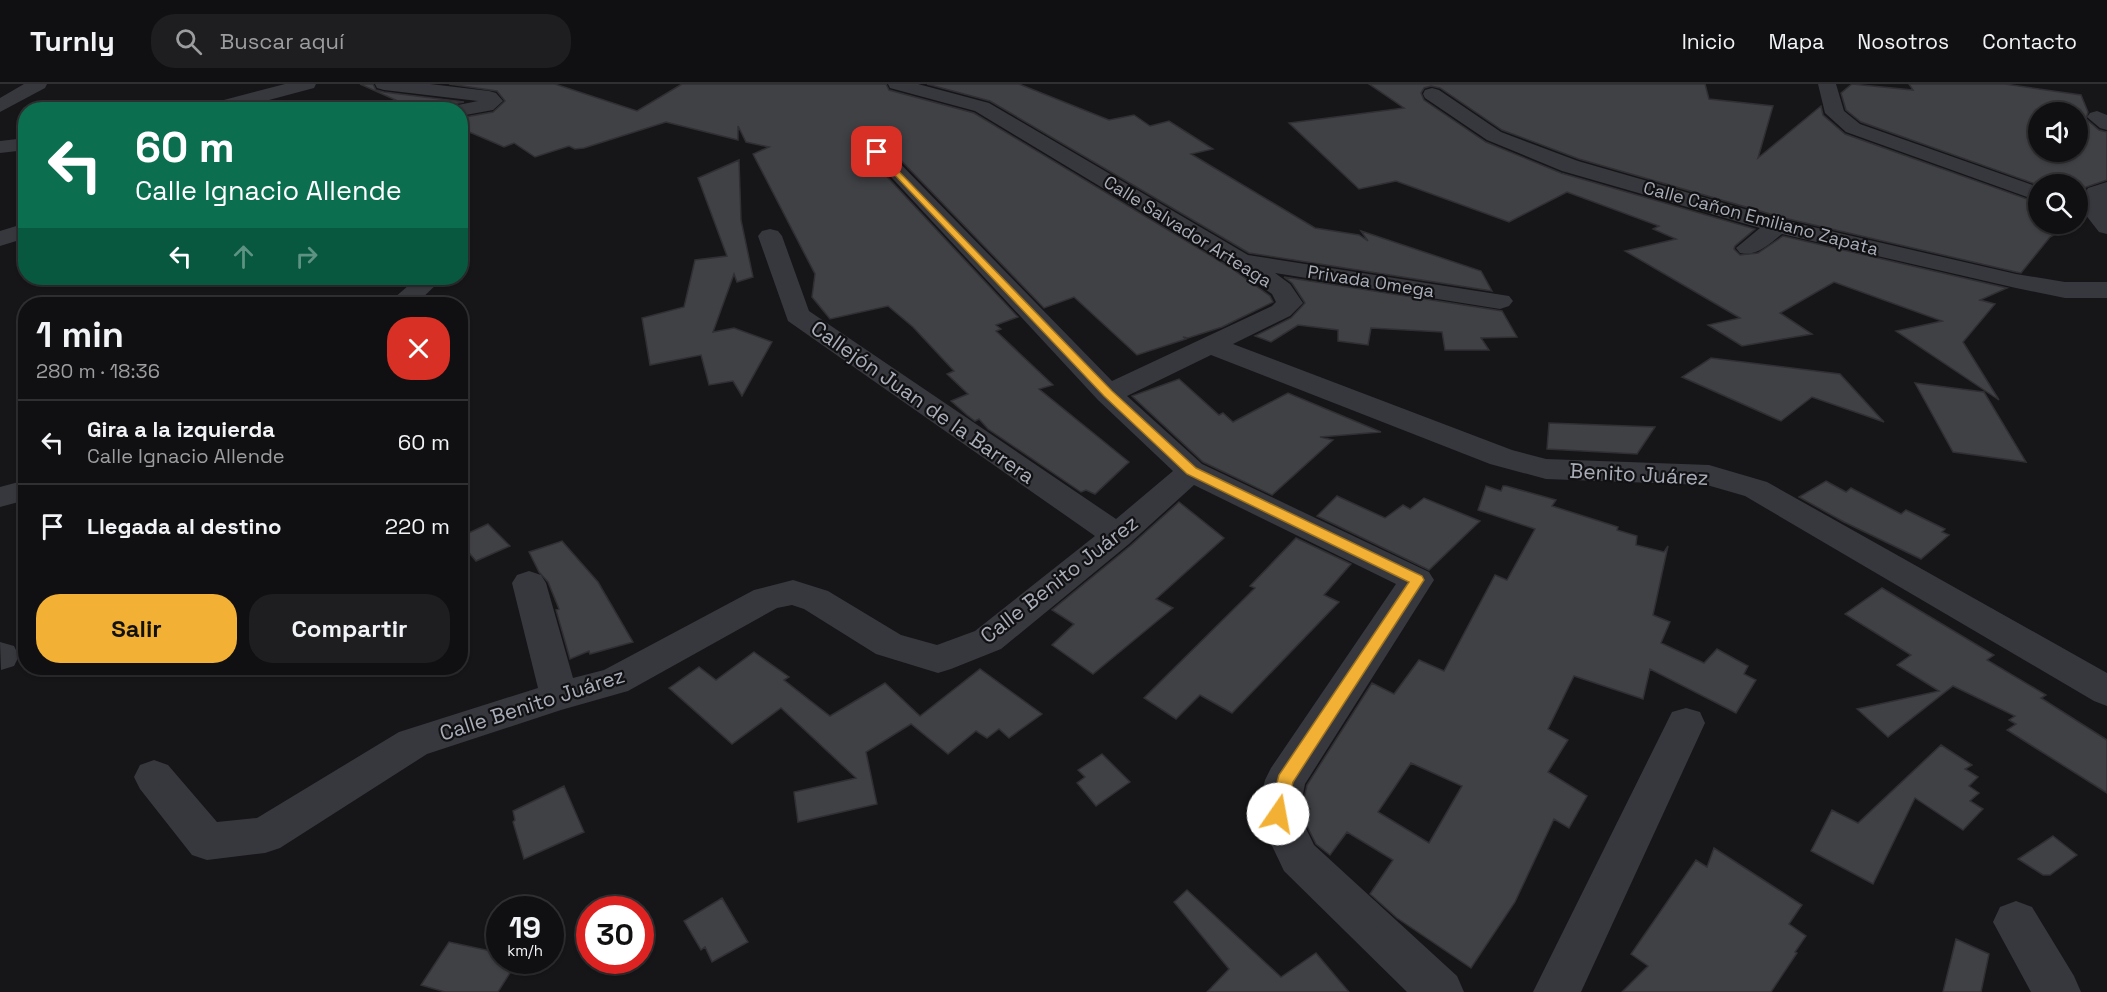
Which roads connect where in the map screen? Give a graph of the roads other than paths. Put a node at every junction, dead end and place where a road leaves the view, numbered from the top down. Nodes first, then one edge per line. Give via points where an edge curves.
1 (38, 84) edge
2 (307, 84) edge
3 (384, 84) edge
4 (897, 84) edge
5 (1827, 84) edge
6 (1432, 94) dead end
7 (238, 102) edge
8 (0, 106) edge
9 (468, 109) edge
10 (18, 145) edge
11 (0, 147) edge
12 (877, 152) dead end
13 (2107, 189) edge
14 (2028, 190) edge
15 (2093, 216) edge
16 (1778, 226) junction
17 (18, 233) edge
18 (771, 237) dead end
19 (0, 239) edge
20 (1748, 248) dead end
21 (1241, 261) junction
22 (423, 285) edge
23 (2107, 290) edge
24 (410, 297) edge
25 (1500, 301) dead end
26 (1210, 345) junction
27 (1108, 394) junction
28 (1191, 471) junction
29 (18, 492) edge
30 (0, 497) edge
31 (1117, 536) junction
32 (529, 583) dead end
33 (2107, 691) edge
34 (559, 696) junction
35 (1686, 723) dead end
36 (154, 777) dead end
37 (2016, 922) dead end
38 (1440, 992) edge
39 (1557, 992) edge
40 (2057, 992) edge

1 - 8 street
2 - 7 street
3 - 9 street via 489,97 493,101
4 - 21 street, Calle Salvador Arteaga via 982,107
5 - 14 street via 1835,112 1853,128
6 - 16 street, Calle Cañon Emiliano Zapata via 1494,136 1570,166
10 - 11 street
12 - 27 street
13 - 15 street via 2096,193
16 - 20 street
16 - 23 street, Calle Cañon Emiliano Zapata via 2016,281 2065,290
17 - 19 street
18 - 31 street, Callejón Juan de la Barrera via 797,315
21 - 25 street, Privada Omega
21 - 26 street, Calle Salvador Arteaga via 1281,290 1290,303
22 - 24 street
26 - 27 street, Calle Salvador Arteaga
26 - 33 street, Benito Juárez via 1501,457 1546,469 1709,475 1756,489
27 - 28 street
28 - 31 street, Calle Benito Juárez
28 - 38 street via 1417,580 1285,780 1278,814 1299,858
29 - 30 street
31 - 34 street, Calle Benito Juárez via 988,640 938,659 889,645 816,600 793,592 766,599 615,681
32 - 34 street
34 - 36 street, Calle Benito Juárez via 413,743 265,835 207,842
35 - 39 street
37 - 40 street

